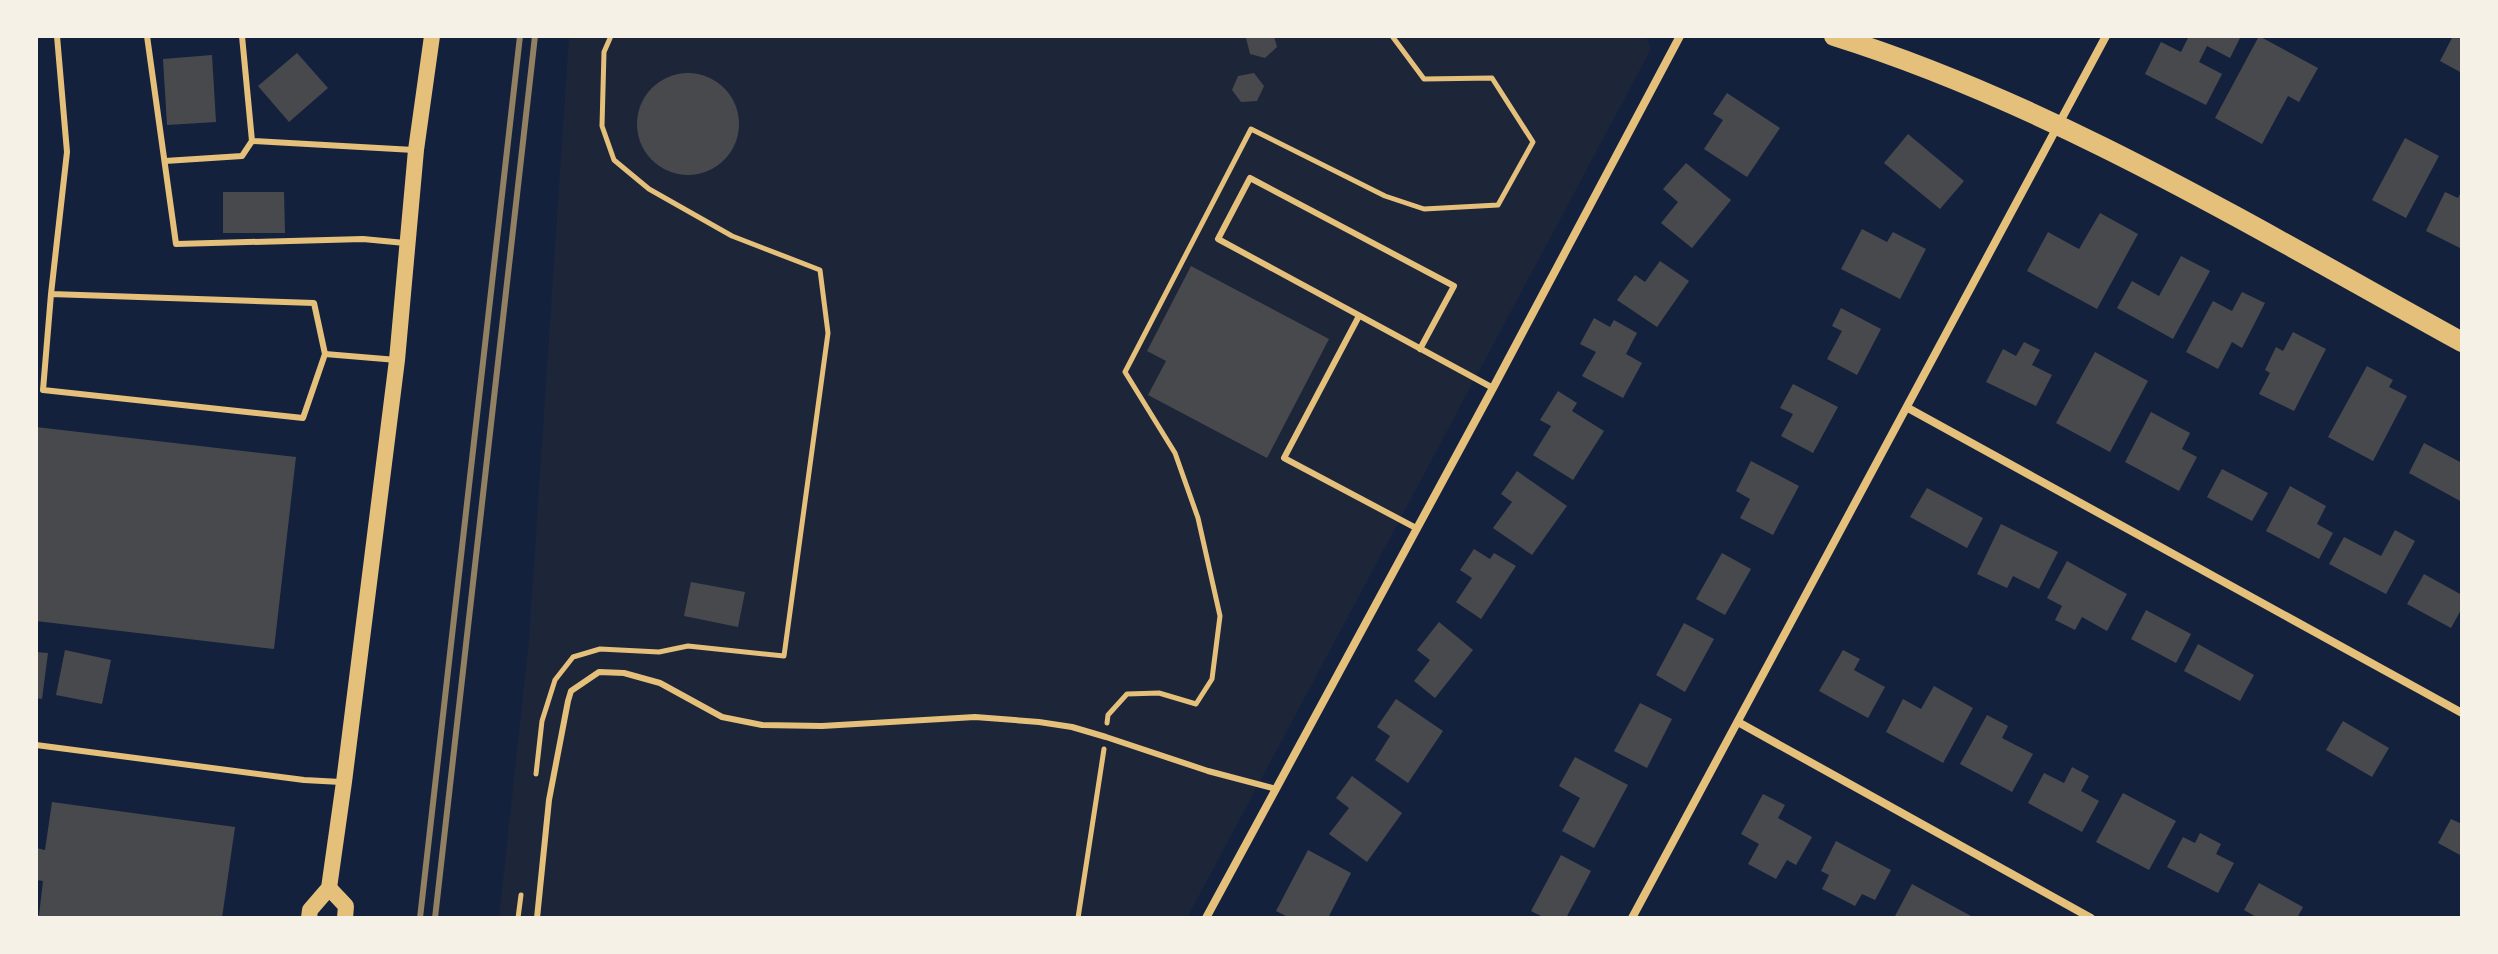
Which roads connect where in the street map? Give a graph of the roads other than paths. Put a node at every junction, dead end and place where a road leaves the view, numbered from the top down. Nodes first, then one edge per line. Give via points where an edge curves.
1 (57, 36) edge
2 (147, 36) edge
3 (242, 36) edge
4 (432, 36) edge
5 (1680, 36) edge
6 (1834, 36) edge
7 (2106, 36) edge
8 (2058, 126) junction
9 (252, 141) junction
10 (416, 150) junction
11 (165, 161) junction
12 (408, 244) junction
13 (51, 294) junction
14 (1359, 316) junction
15 (2462, 342) edge
16 (1420, 349) junction
17 (325, 354) junction
18 (397, 360) junction
19 (1493, 388) junction
20 (1908, 408) junction
21 (1416, 528) junction
22 (2462, 713) edge
23 (1738, 722) junction
24 (36, 745) edge
25 (344, 782) junction
26 (1276, 789) junction
27 (329, 888) junction
28 (309, 918) edge
29 (345, 918) edge
30 (537, 918) edge
31 (1206, 918) edge
32 (1632, 918) edge
33 (2091, 918) edge

1 - 13 lane via 67,152
2 - 11 lane
3 - 9 lane
4 - 10 main road
5 - 19 street
6 - 8 main road
7 - 8 street
8 - 15 main road
8 - 20 street
9 - 10 lane
9 - 11 lane via 242,156
10 - 12 main road
11 - 12 lane via 176,244 363,239
12 - 18 main road
13 - 17 lane via 314,303
13 - 17 lane via 43,390 303,418
14 - 16 lane
14 - 16 lane via 1218,239 1250,178 1454,286
14 - 21 lane via 1284,458
16 - 19 lane
17 - 18 lane
18 - 25 main road
19 - 21 street
20 - 22 street
20 - 23 street
21 - 26 street
23 - 32 street
23 - 33 street
24 - 25 lane
25 - 27 main road
26 - 30 lane via 1072,727 975,717 762,725 722,717 660,683 599,672 571,691 568,701 549,800
26 - 31 street
27 - 28 main road
27 - 29 main road via 346,906

